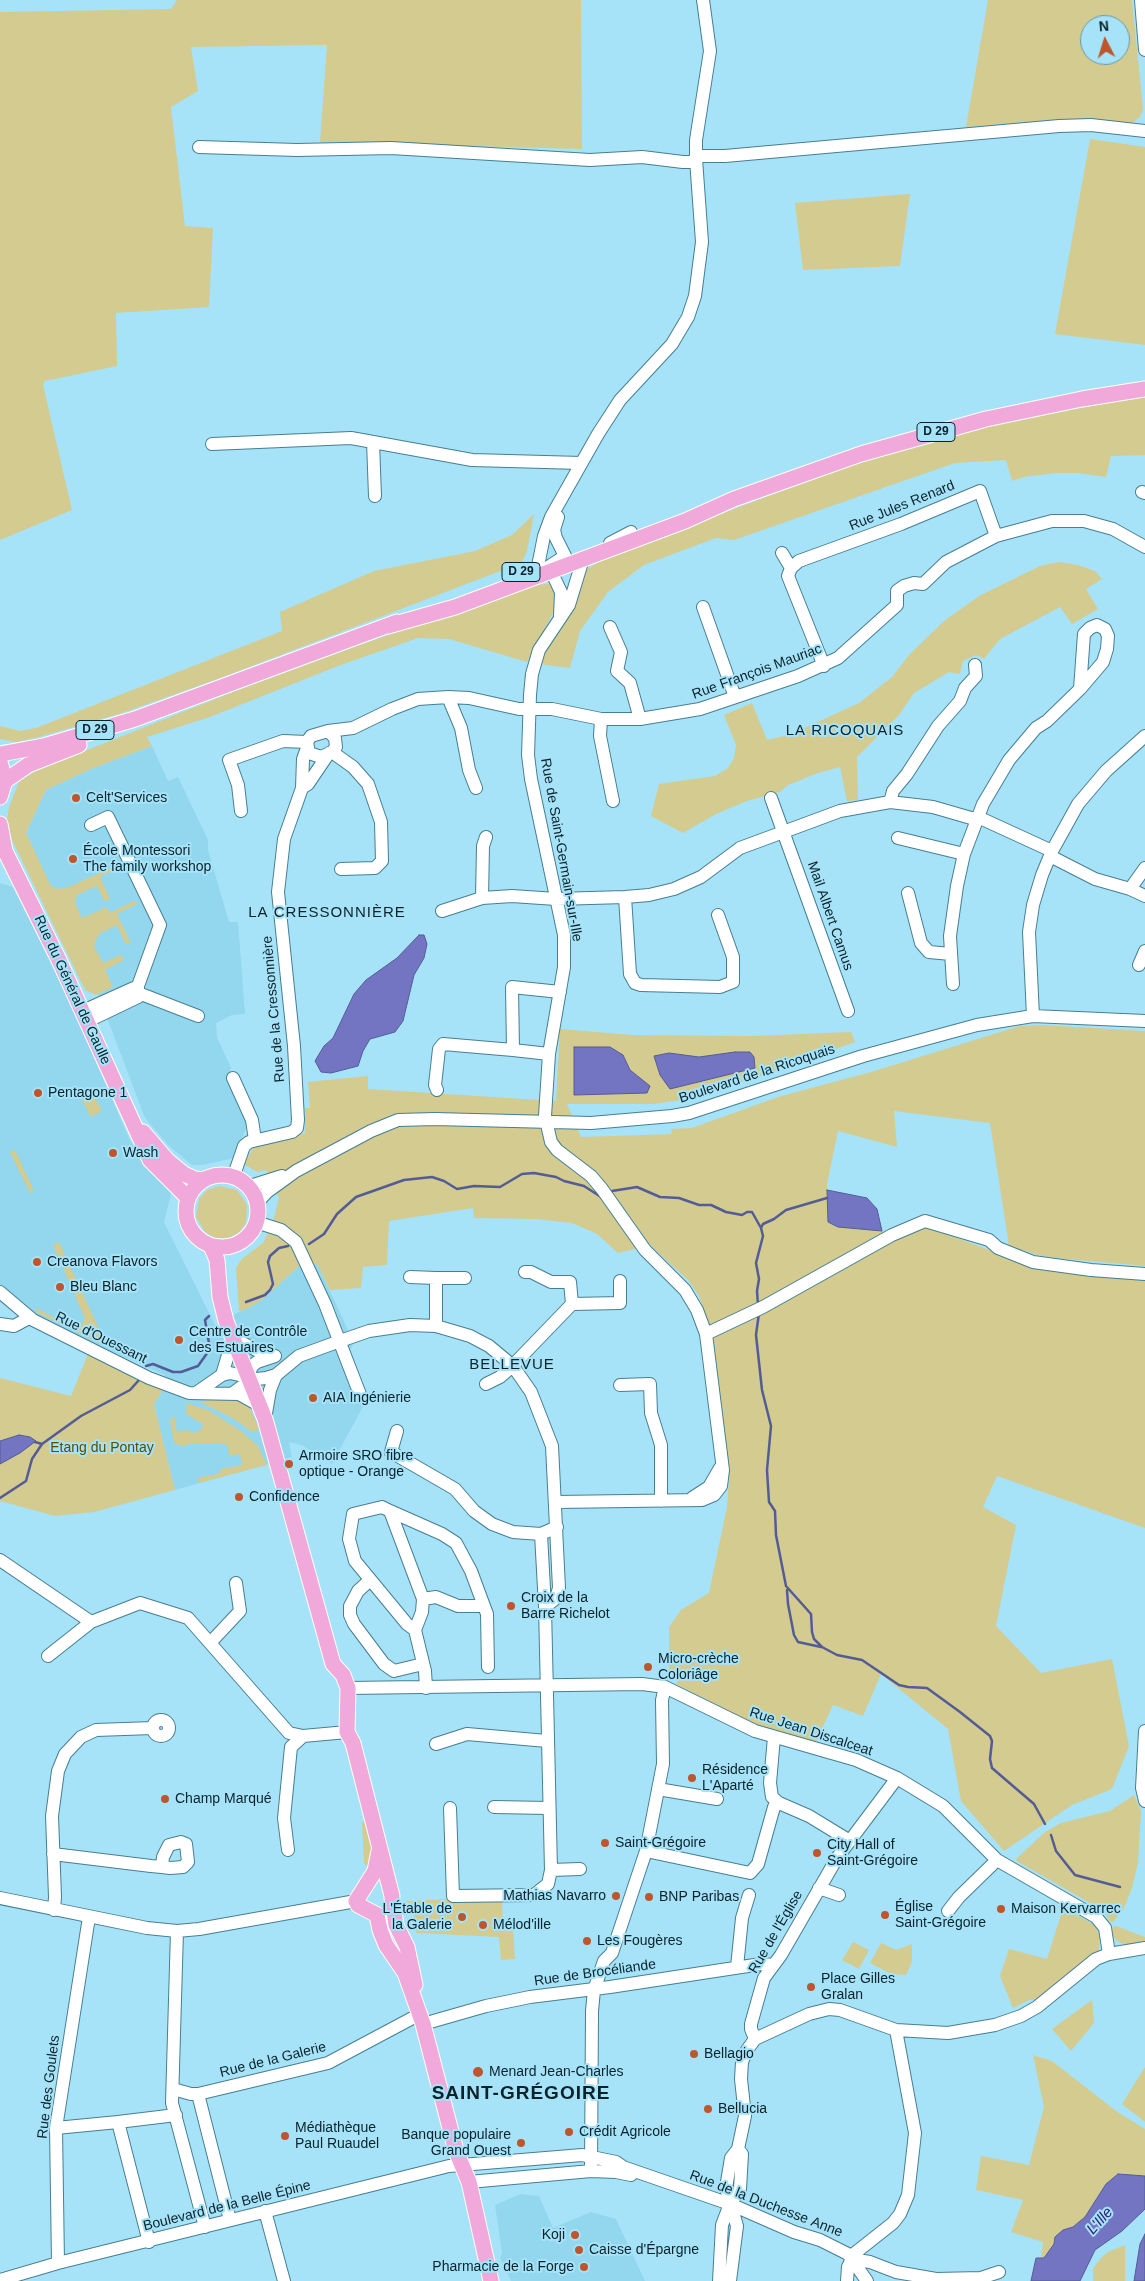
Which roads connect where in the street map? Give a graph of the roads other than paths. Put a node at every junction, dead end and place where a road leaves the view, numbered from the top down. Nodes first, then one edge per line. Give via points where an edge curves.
1 (704, 0) edge
2 (1141, 0) edge
3 (1145, 50) edge
4 (1145, 131) edge
5 (199, 147) dead end
6 (696, 159) junction
7 (1145, 388) edge
8 (374, 442) junction
9 (212, 444) dead end
10 (581, 463) junction
11 (574, 475) junction
12 (375, 496) dead end
13 (734, 499) junction
14 (632, 532) junction
15 (996, 536) junction
16 (1145, 547) edge
17 (782, 553) dead end
18 (565, 556) junction
19 (583, 560) junction
20 (791, 568) junction
21 (544, 569) junction
22 (469, 602) junction
23 (703, 607) dead end
24 (559, 619) junction
25 (388, 626) junction
26 (610, 627) dead end
27 (975, 665) dead end
28 (824, 666) junction
29 (1080, 689) dead end
30 (448, 697) junction
31 (735, 697) junction
32 (531, 708) junction
33 (134, 719) junction
34 (601, 719) junction
35 (640, 719) junction
36 (353, 728) junction
37 (328, 731) junction
38 (1145, 736) edge
39 (307, 745) junction
40 (332, 751) junction
41 (0, 754) edge
42 (0, 762) edge
43 (5, 781) junction
44 (302, 788) junction
45 (476, 788) dead end
46 (0, 797) edge
47 (771, 798) dead end
48 (613, 800) dead end
49 (890, 802) junction
50 (240, 811) dead end
51 (980, 818) junction
52 (0, 824) edge
53 (91, 825) dead end
54 (784, 831) junction
55 (486, 837) dead end
56 (898, 838) dead end
57 (3, 848) edge
58 (964, 854) junction
59 (1051, 854) junction
60 (1145, 868) edge
61 (341, 869) dead end
62 (1130, 889) junction
63 (908, 893) dead end
64 (1145, 896) edge
65 (625, 897) junction
66 (482, 898) junction
67 (556, 899) junction
68 (442, 911) dead end
69 (718, 915) dead end
70 (1145, 951) edge
71 (951, 954) junction
72 (1139, 965) dead end
73 (953, 984) dead end
74 (138, 991) junction
75 (560, 992) junction
76 (848, 1011) dead end
77 (85, 1016) junction
78 (198, 1016) dead end
79 (1033, 1016) junction
80 (1145, 1021) edge
81 (513, 1050) junction
82 (549, 1054) junction
83 (233, 1078) dead end
84 (437, 1090) dead end
85 (546, 1123) junction
86 (137, 1130) junction
87 (254, 1140) junction
88 (296, 1171) junction
89 (233, 1178) junction
90 (204, 1180) junction
91 (248, 1187) junction
92 (188, 1198) junction
93 (256, 1204) junction
94 (256, 1222) junction
95 (233, 1245) junction
96 (211, 1246) junction
97 (525, 1272) dead end
98 (1145, 1274) edge
99 (410, 1277) dead end
100 (436, 1278) junction
101 (465, 1278) dead end
102 (620, 1281) dead end
103 (0, 1292) edge
104 (572, 1304) junction
105 (29, 1318) junction
106 (0, 1324) edge
107 (436, 1326) junction
108 (706, 1334) junction
109 (233, 1338) junction
110 (340, 1340) junction
111 (275, 1356) junction
112 (299, 1356) junction
113 (512, 1365) junction
114 (222, 1375) junction
115 (276, 1375) junction
116 (249, 1377) junction
117 (486, 1384) dead end
118 (620, 1385) dead end
119 (196, 1393) junction
120 (233, 1393) junction
121 (361, 1397) dead end
122 (262, 1412) junction
123 (396, 1431) dead end
124 (661, 1501) junction
125 (556, 1502) junction
126 (390, 1512) junction
127 (556, 1527) junction
128 (540, 1534) junction
129 (0, 1560) edge
130 (370, 1580) junction
131 (236, 1583) dead end
132 (423, 1599) junction
133 (484, 1606) junction
134 (544, 1607) junction
135 (92, 1622) junction
136 (415, 1630) junction
137 (210, 1644) junction
138 (48, 1656) dead end
139 (424, 1664) junction
140 (488, 1667) dead end
141 (546, 1686) junction
142 (665, 1686) junction
143 (348, 1688) junction
144 (426, 1688) junction
145 (153, 1728) dead end
146 (347, 1732) junction
147 (1145, 1732) edge
148 (303, 1736) junction
149 (774, 1737) junction
150 (547, 1741) junction
151 (436, 1744) dead end
152 (897, 1778) junction
153 (658, 1789) junction
154 (1144, 1794) edge
155 (717, 1799) dead end
156 (779, 1803) junction
157 (494, 1807) dead end
158 (450, 1808) dead end
159 (548, 1808) junction
160 (850, 1841) junction
161 (288, 1850) dead end
162 (380, 1850) junction
163 (646, 1851) junction
164 (53, 1854) junction
165 (997, 1860) junction
166 (162, 1867) dead end
167 (580, 1869) dead end
168 (551, 1870) junction
169 (370, 1882) junction
170 (819, 1888) junction
171 (749, 1895) dead end
172 (839, 1896) dead end
173 (392, 1897) junction
174 (0, 1898) edge
175 (356, 1901) junction
176 (54, 1910) junction
177 (948, 1912) dead end
178 (377, 1914) junction
179 (89, 1917) junction
180 (177, 1931) junction
181 (1145, 1948) edge
182 (1109, 1954) junction
183 (773, 1965) junction
184 (737, 1967) junction
185 (594, 1990) junction
186 (421, 2017) junction
187 (896, 2030) junction
188 (755, 2039) junction
189 (178, 2091) junction
190 (198, 2094) junction
191 (175, 2112) junction
192 (118, 2122) junction
193 (56, 2128) junction
194 (591, 2156) junction
195 (463, 2164) junction
196 (591, 2171) junction
197 (469, 2182) junction
198 (670, 2183) junction
199 (730, 2204) junction
200 (265, 2211) junction
201 (230, 2220) junction
202 (205, 2227) junction
203 (148, 2242) junction
204 (851, 2259) junction
205 (58, 2263) junction
206 (999, 2272) dead end
207 (0, 2280) edge
208 (492, 2280) edge
209 (284, 2281) edge
210 (719, 2281) edge
211 (730, 2281) edge
212 (847, 2281) edge
213 (867, 2281) edge

1 - 6 street via 710,51 698,124
2 - 3 street
4 - 6 street via 1091,125 1059,126 701,156
5 - 6 street via 391,148 590,160 642,157 683,162
6 - 10 street via 702,242 698,285 692,306 672,344 620,400
7 - 13 main road, D 29 via 953,427 861,454
8 - 9 street via 351,438
8 - 10 street via 472,460
8 - 12 street
10 - 11 street
11 - 18 street via 554,530
11 - 21 street via 547,526
13 - 14 main road, D 29
13 - 19 main road, D 29
14 - 18 main road, D 29
14 - 21 street
15 - 16 street, Rue François Mauriac via 1052,521 1084,521 1113,529
15 - 20 street, Rue Jules Renard via 980,491 799,561
15 - 28 street, Rue François Mauriac via 946,562 923,584 904,586 897,592 897,605 838,658
17 - 20 street
18 - 21 main road, D 29
18 - 22 street via 548,568 484,592
19 - 21 main road, D 29
19 - 24 street, Rue de Saint-Germain-sur-Ille via 572,597
20 - 28 street via 788,576
21 - 22 main road, D 29
21 - 24 street, Rue de Saint-Germain-sur-Ille via 561,592
21 - 25 main road, D 29 via 452,597
22 - 25 main road, D 29
23 - 31 street
24 - 32 street, Rue de Saint-Germain-sur-Ille via 539,650 532,674
25 - 33 main road, D 29
26 - 35 street via 621,652 617,670 630,683
27 - 49 street via 976,676 893,791
28 - 31 street, Rue François Mauriac
29 - 51 street via 1048,721 1036,728 1009,760 983,804
30 - 32 street, Rue de la Cressonnière via 470,698 519,709
30 - 36 street, Rue de la Cressonnière via 418,699
30 - 45 street via 461,728
31 - 35 street, Rue François Mauriac via 700,709
32 - 34 street, Rue François Mauriac
32 - 67 street, Rue de Saint-Germain-sur-Ille via 528,755 531,779
33 - 41 main road, D 29 via 44,746
33 - 43 main road, D 29 via 28,766
34 - 35 street, Rue François Mauriac
34 - 48 street via 600,736
36 - 37 street, Rue de la Cressonnière
36 - 40 street, Rue de la Cressonnière
37 - 39 street, Rue de la Cressonnière via 312,736
37 - 40 street via 335,738
38 - 59 street via 1106,771 1078,804
39 - 40 street via 314,756 321,757
39 - 44 street, Rue de la Cressonnière
39 - 50 street via 283,741 229,760 238,785
40 - 44 street, Rue de la Cressonnière
40 - 61 street via 368,784 381,822 382,861 375,868
42 - 43 main road
43 - 46 main road
44 - 87 street, Rue de la Cressonnière via 284,839 278,892 298,1120 292,1132
47 - 54 street, Mail Albert Camus
49 - 51 street via 933,807
49 - 54 street via 840,811
51 - 58 street
51 - 59 street
52 - 57 main road, Rue du Général de Gaulle
53 - 74 street via 108,817 160,925
54 - 65 street via 740,848 701,877 674,889
54 - 76 street, Mail Albert Camus
55 - 66 street
56 - 58 street
57 - 77 main road, Rue du Général de Gaulle
58 - 71 street via 950,936
59 - 62 street via 1095,879
59 - 79 street via 1033,905 1029,932
60 - 62 street
62 - 64 street
63 - 71 street via 921,943 929,952
65 - 67 street
65 - 69 street via 630,974 635,983 641,985 720,987 733,982 733,956
66 - 67 street
66 - 68 street
67 - 75 street, Rue de Saint-Germain-sur-Ille via 564,935
70 - 72 street
71 - 73 street
74 - 77 street via 134,988
74 - 78 street
75 - 81 street via 512,988
75 - 82 street, Rue de Saint-Germain-sur-Ille
77 - 86 main road, Rue du Général de Gaulle
79 - 80 street, Boulevard de la Ricoquais
79 - 85 street, Boulevard de la Ricoquais via 976,1025 917,1040 689,1113 630,1121
81 - 82 street
81 - 84 street via 443,1044 439,1049
82 - 85 street, Rue de Saint-Germain-sur-Ille
83 - 87 street via 252,1120
85 - 88 street, Boulevard de la Ricoquais via 398,1120 371,1130
85 - 108 street, Rue de Saint-Germain-sur-Ille via 548,1136 557,1150 591,1176 645,1250 686,1290
86 - 90 main road, Rue du Général de Gaulle via 144,1133 160,1153 184,1174
86 - 92 main road, Rue du Général de Gaulle via 150,1160
87 - 89 street via 244,1146
88 - 91 street, Boulevard de la Ricoquais
88 - 93 street, Boulevard de la Ricoquais
89 - 90 main road via 224,1176
89 - 91 main road
90 - 92 main road
91 - 93 main road
92 - 96 main road via 186,1215 189,1225 202,1241
93 - 94 main road
94 - 95 main road via 243,1240
94 - 110 street via 281,1230 296,1242
95 - 96 main road
95 - 109 main road via 228,1257 227,1277
96 - 109 main road via 217,1260 222,1309
97 - 104 street via 551,1282 570,1282
98 - 108 street via 1033,1262 998,1248 988,1240 925,1221 892,1235
99 - 100 street
100 - 101 street
100 - 107 street
102 - 104 street via 620,1303
103 - 105 street, Rue d'Ouessant
104 - 113 street
105 - 106 street via 14,1326
105 - 119 street, Rue d'Ouessant via 149,1378 177,1390
107 - 110 street via 410,1325
107 - 113 street via 470,1336 489,1346
108 - 124 street, Rue de Saint-Germain-sur-Ille via 721,1463 709,1487 685,1500
109 - 111 street
109 - 114 street
109 - 116 main road
110 - 112 street
110 - 121 street
111 - 112 street
111 - 116 street via 252,1366
112 - 115 street
113 - 117 street via 500,1377
113 - 125 street via 531,1392 552,1446
114 - 116 street via 230,1373
114 - 119 street
115 - 116 street via 257,1379
115 - 122 street
116 - 120 street
116 - 122 main road
118 - 124 street via 650,1384 651,1413 661,1445
119 - 120 street, Rue d'Ouessant
120 - 122 street, Rue d'Ouessant
122 - 143 main road via 333,1664 343,1675
123 - 128 street via 391,1452 455,1489 474,1511 492,1524 513,1532
124 - 125 street
125 - 127 street
126 - 130 street via 382,1507 353,1514 349,1540 352,1553
126 - 132 street
126 - 133 street via 447,1536 456,1543
127 - 128 street
127 - 134 street via 559,1588 556,1598
128 - 134 street
129 - 135 street
130 - 136 street
130 - 139 street via 358,1591 350,1606 354,1624 384,1664 394,1671
131 - 137 street via 240,1611
132 - 133 street via 436,1596 458,1606
132 - 136 street
133 - 140 street
134 - 141 street
135 - 137 street via 140,1603 188,1618
135 - 138 street
136 - 139 street
137 - 148 street via 289,1732
139 - 144 street
141 - 142 street, Rue Jean Discalceat
141 - 144 street, Rue Jean Discalceat
141 - 150 street
142 - 149 street, Rue Jean Discalceat via 737,1723
142 - 153 street via 662,1700 663,1764
143 - 144 street, Rue Jean Discalceat
143 - 146 main road
145 - 164 street via 96,1730 80,1737 68,1748 58,1771 52,1816
146 - 148 street
146 - 162 main road via 353,1743
147 - 154 street
148 - 161 street via 291,1747 284,1818
149 - 152 street, Rue Jean Discalceat via 856,1760
149 - 156 street via 770,1791
150 - 151 street via 467,1734
150 - 159 street
152 - 160 street, Rue de l'Église
152 - 165 street, Rue Jean Discalceat via 942,1806
153 - 155 street
153 - 163 street
156 - 160 street via 809,1816
156 - 163 street via 774,1807 758,1864 750,1873
157 - 159 street
158 - 168 street via 453,1896 534,1895 548,1884
159 - 168 street
160 - 170 street, Rue de l'Église
162 - 169 main road
162 - 173 main road
163 - 185 street via 612,1953 604,1961
164 - 166 street
164 - 176 street
165 - 177 street
165 - 182 street, Rue Jean Discalceat via 1096,1917 1105,1928
167 - 168 street
169 - 173 main road
169 - 175 main road
170 - 172 street
170 - 183 street, Rue de l'Église
171 - 184 street via 742,1918
173 - 178 main road
173 - 186 main road via 396,1926 412,1964
174 - 176 street
175 - 178 main road
175 - 180 street
176 - 179 street
178 - 186 main road via 386,1945 405,1973
179 - 180 street
179 - 193 street, Rue des Goulets
180 - 189 street
181 - 182 street
182 - 187 street via 1085,1967 1050,1998 1020,2016 995,2025 948,2033
183 - 184 street, Rue de Brocéliande
183 - 188 street, Rue de l'Église via 764,1978 751,2024
184 - 185 street, Rue de Brocéliande
185 - 186 street, Rue de Brocéliande via 530,1997
185 - 194 street
186 - 190 street, Rue de la Galerie via 328,2063
186 - 195 main road via 456,2151
187 - 188 street via 829,2009 809,2014
187 - 204 street via 915,2133 908,2195 893,2223
188 - 199 street via 742,2062 745,2116 738,2149 742,2154 740,2189
189 - 190 street, Rue de la Galerie
189 - 191 street via 172,2103
190 - 201 street
191 - 192 street
191 - 202 street
192 - 193 street
192 - 203 street
193 - 205 street, Rue des Goulets
194 - 195 street, Rue de la Duchesse Anne
194 - 196 street
194 - 198 street, Rue de la Duchesse Anne
195 - 197 main road
195 - 200 street, Boulevard de la Belle Épine
196 - 197 street, Rue de la Duchesse Anne
196 - 198 street, Rue de la Duchesse Anne via 616,2172
197 - 208 main road via 483,2239 491,2249
198 - 199 street, Rue de la Duchesse Anne
199 - 204 street, Rue de la Duchesse Anne via 843,2250
199 - 210 street via 722,2225
199 - 211 street via 737,2226
200 - 201 street, Boulevard de la Belle Épine
200 - 209 street
201 - 202 street, Boulevard de la Belle Épine
202 - 203 street, Boulevard de la Belle Épine
203 - 205 street, Boulevard de la Belle Épine
204 - 206 street via 936,2279 981,2278
204 - 212 street
204 - 213 street, Rue de la Duchesse Anne
205 - 207 street, Boulevard de la Belle Épine

